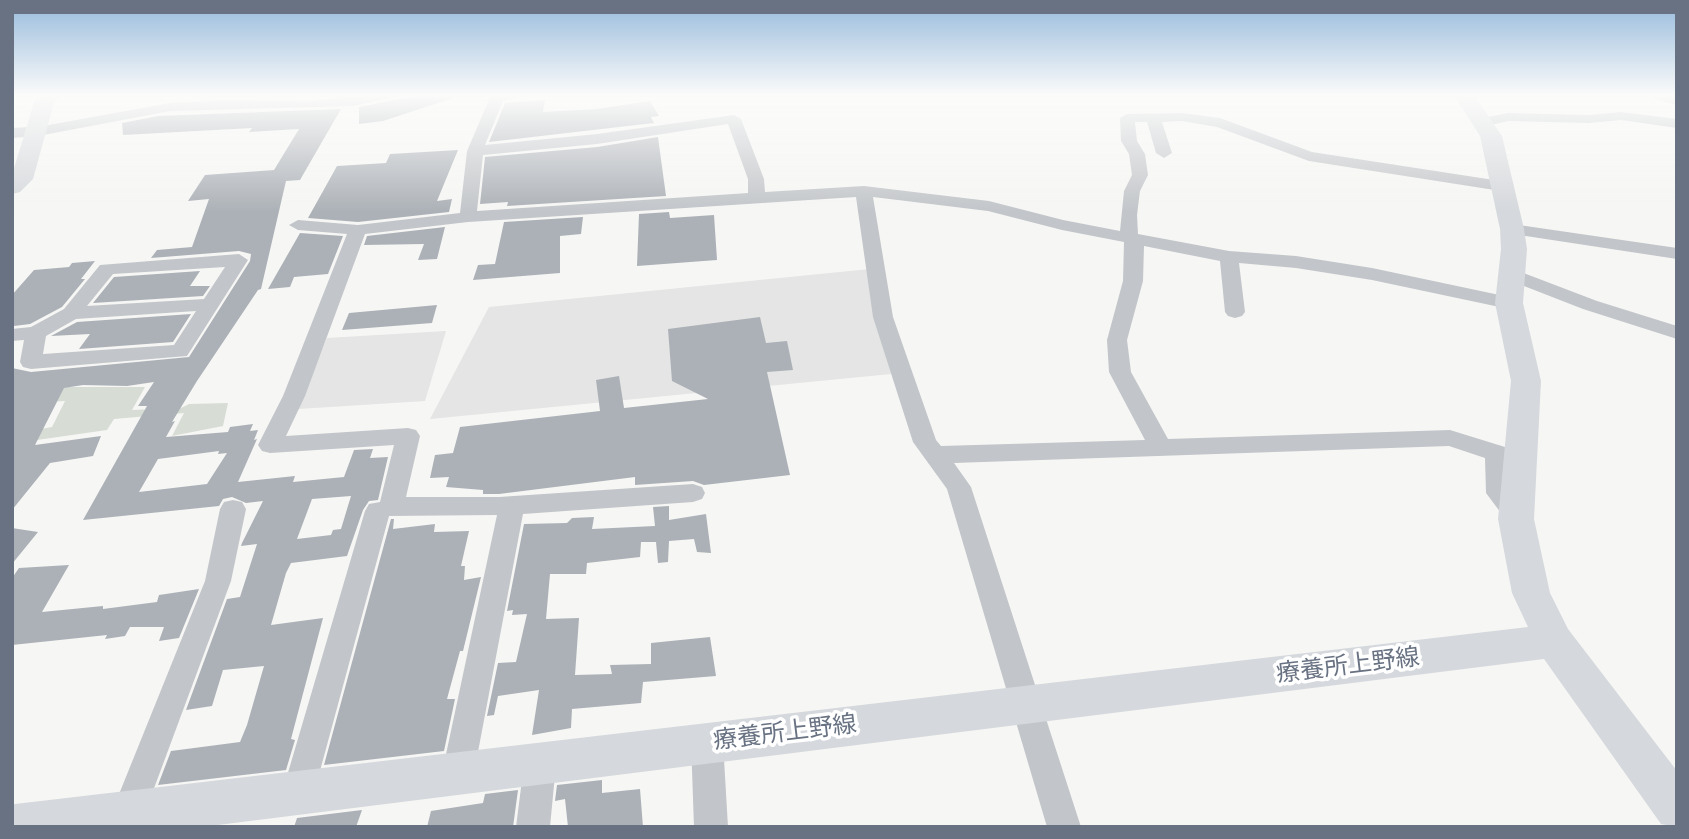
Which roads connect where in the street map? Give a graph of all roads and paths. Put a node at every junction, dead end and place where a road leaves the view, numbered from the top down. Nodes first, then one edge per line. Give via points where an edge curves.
1 (37, 134) edge
2 (482, 134) edge
3 (632, 134) edge
4 (739, 134) edge
5 (1128, 134) edge
6 (1158, 134) edge
7 (1253, 134) edge
8 (1490, 134) edge
9 (475, 150) junction
10 (1164, 153) dead end
11 (1501, 186) junction
12 (12, 187) edge
13 (864, 191) junction
14 (757, 198) junction
15 (468, 217) junction
16 (298, 225) dead end
17 (1512, 229) junction
18 (358, 230) junction
19 (1129, 237) junction
20 (122, 253) dead end
21 (1677, 254) edge
22 (1229, 257) junction
23 (107, 269) junction
24 (1511, 289) junction
25 (211, 303) junction
26 (1235, 312) dead end
27 (71, 313) junction
28 (36, 333) junction
29 (1677, 333) edge
30 (12, 335) edge
31 (1160, 447) junction
32 (935, 455) junction
33 (693, 493) dead end
34 (512, 505) junction
35 (233, 509) dead end
36 (378, 511) dead end
37 (1516, 514) junction
38 (1555, 641) junction
39 (1024, 705) junction
40 (707, 742) junction
41 (540, 764) junction
42 (458, 773) junction
43 (298, 793) junction
44 (1677, 808) edge
45 (113, 819) edge
46 (15, 827) edge
47 (533, 827) edge
48 (711, 827) edge
49 (1064, 827) edge

1 - 12 street via 22,179
2 - 9 street
3 - 9 street
4 - 14 street via 756,179
5 - 19 street via 1140,175 1132,191
6 - 10 street
7 - 11 street via 1281,148 1328,160
8 - 11 street
9 - 15 street
11 - 17 street
13 - 14 street
13 - 19 street via 989,206
13 - 32 street via 883,317 925,442
14 - 15 street
15 - 18 street
16 - 18 street
17 - 21 street
17 - 24 street
18 - 34 street via 294,396 270,445 408,436 391,507
19 - 22 street
19 - 31 street via 1135,243 1133,281 1117,340 1120,372
20 - 23 street
22 - 24 street
22 - 26 street
23 - 25 street via 239,260
23 - 27 street
24 - 29 street via 1590,305
24 - 37 street via 1526,381
25 - 27 street
25 - 28 street via 180,351 31,362
27 - 28 street
28 - 30 street
31 - 32 street
31 - 37 street via 1450,438 1497,453 1498,493
32 - 39 street via 959,487
33 - 34 street
34 - 42 street
35 - 45 street via 218,581
36 - 43 street
37 - 38 street via 1531,593
38 - 39 street, 療養所上野線
38 - 44 street
39 - 40 street, 療養所上野線
39 - 49 street
40 - 41 street, 療養所上野線
40 - 48 street
41 - 42 street, 療養所上野線
41 - 47 street
42 - 43 street, 療養所上野線
43 - 45 street, 療養所上野線
45 - 46 street, 療養所上野線

